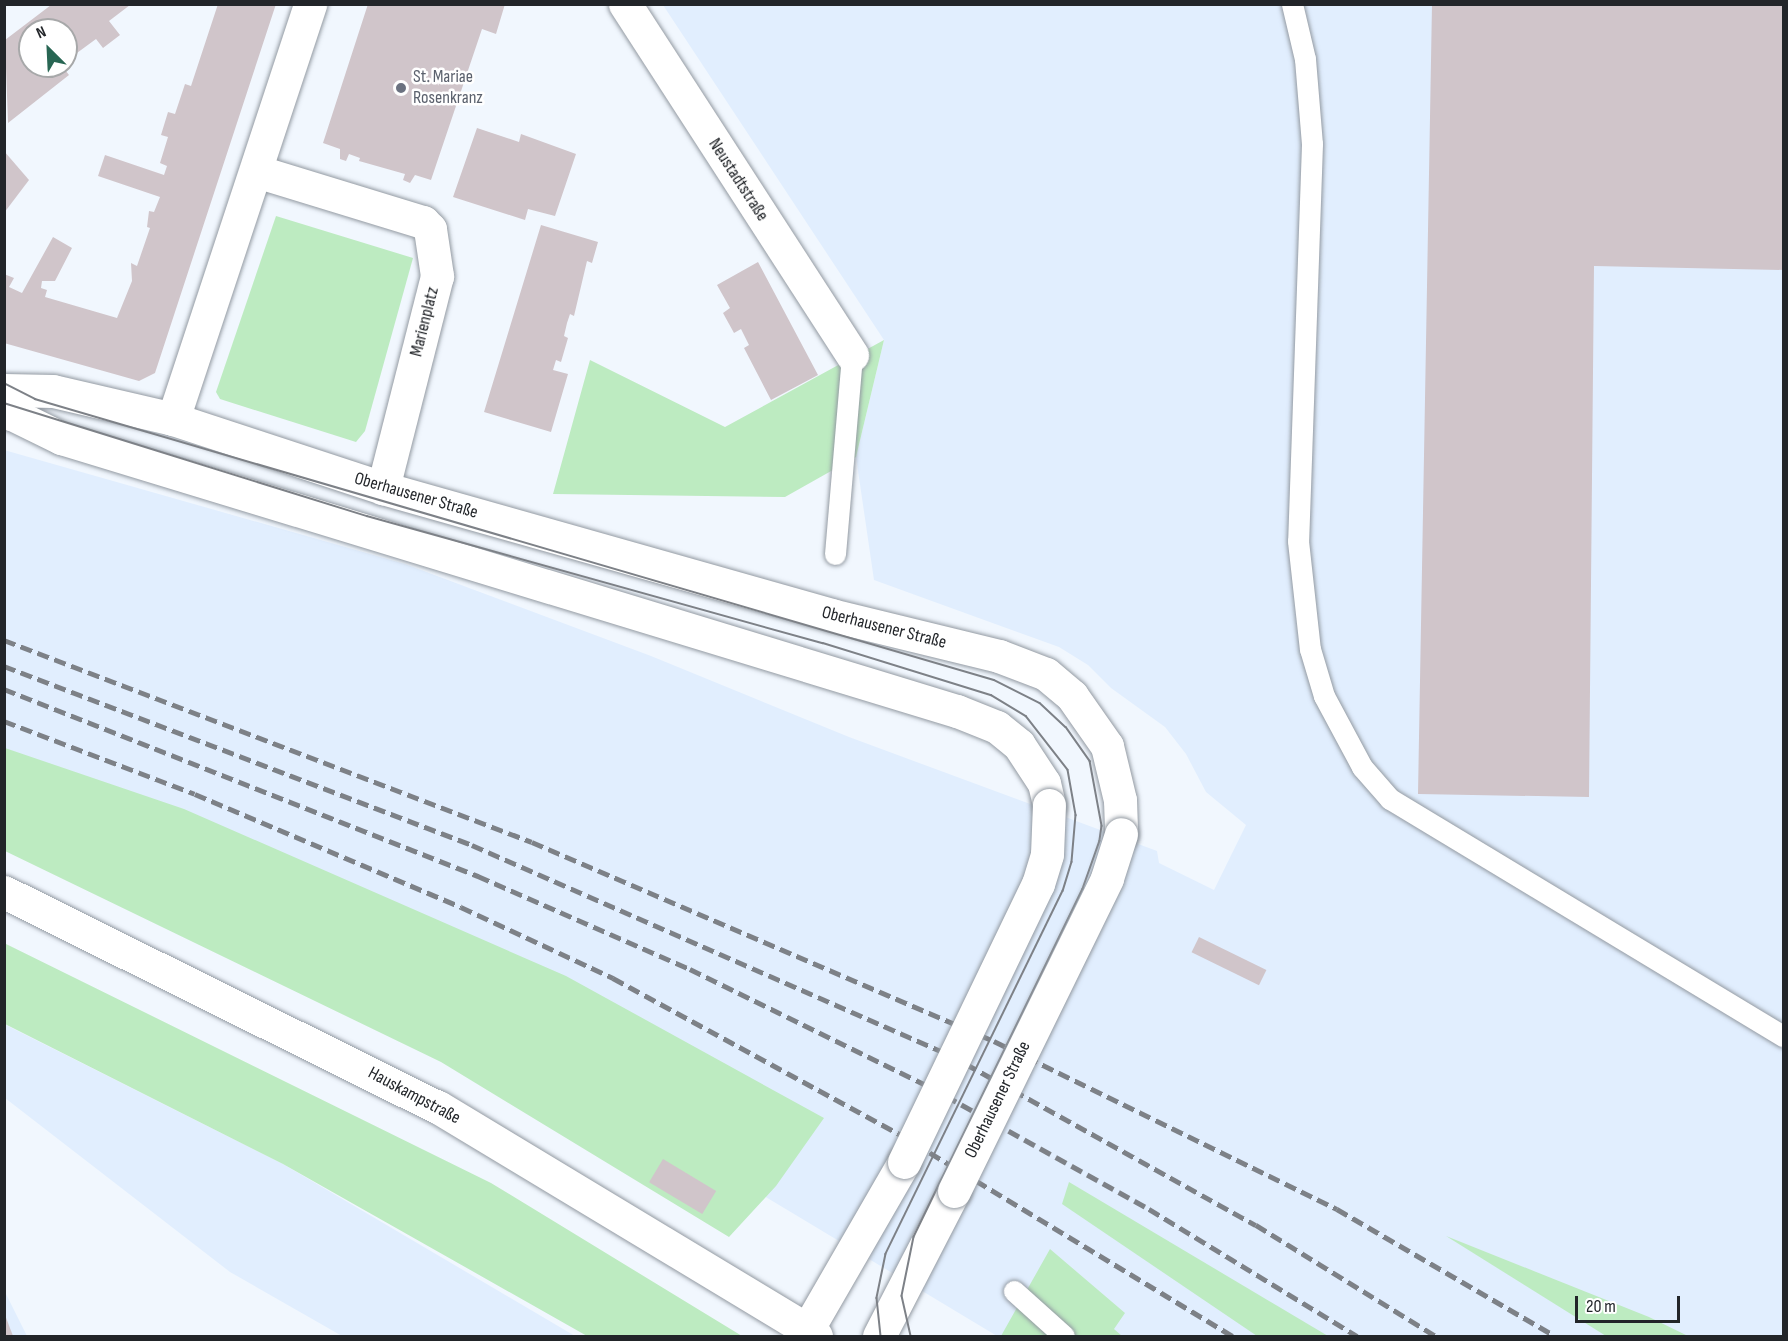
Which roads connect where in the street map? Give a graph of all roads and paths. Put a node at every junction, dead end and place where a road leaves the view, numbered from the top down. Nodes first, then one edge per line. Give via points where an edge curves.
1 (310, 4) edge
2 (625, 4) edge
3 (1292, 4) edge
4 (256, 171) junction
5 (852, 355) joint
6 (4, 390) edge
7 (4, 403) edge
8 (173, 419) junction
9 (383, 488) junction
10 (835, 554) dead end
11 (4, 892) edge
12 (1784, 1037) edge
13 (1014, 1291) dead end
14 (812, 1333) edge
15 (879, 1336) edge
16 (1064, 1336) edge

1 - 4 main road
2 - 5 main road, Neustadtstraße
3 - 12 lane via 1305,59 1312,144 1298,541 1310,649 1324,696 1362,766 1390,799
4 - 8 main road
4 - 9 main road, Marienplatz via 423,222 430,229 437,276
5 - 10 lane
6 - 8 main road, Oberhausener Straße via 53,391
7 - 14 main road, bridge via 12,414 61,438 957,711 997,727 1019,745 1044,783 1049,806 1047,854 1038,884 904,1161
8 - 9 main road, Oberhausener Straße
9 - 15 main road, Oberhausener Straße, bridge via 831,615 999,656 1046,674 1072,696 1107,746 1120,800 1121,834 1107,879
11 - 14 main road, Hauskampstraße via 438,1107
13 - 16 lane

